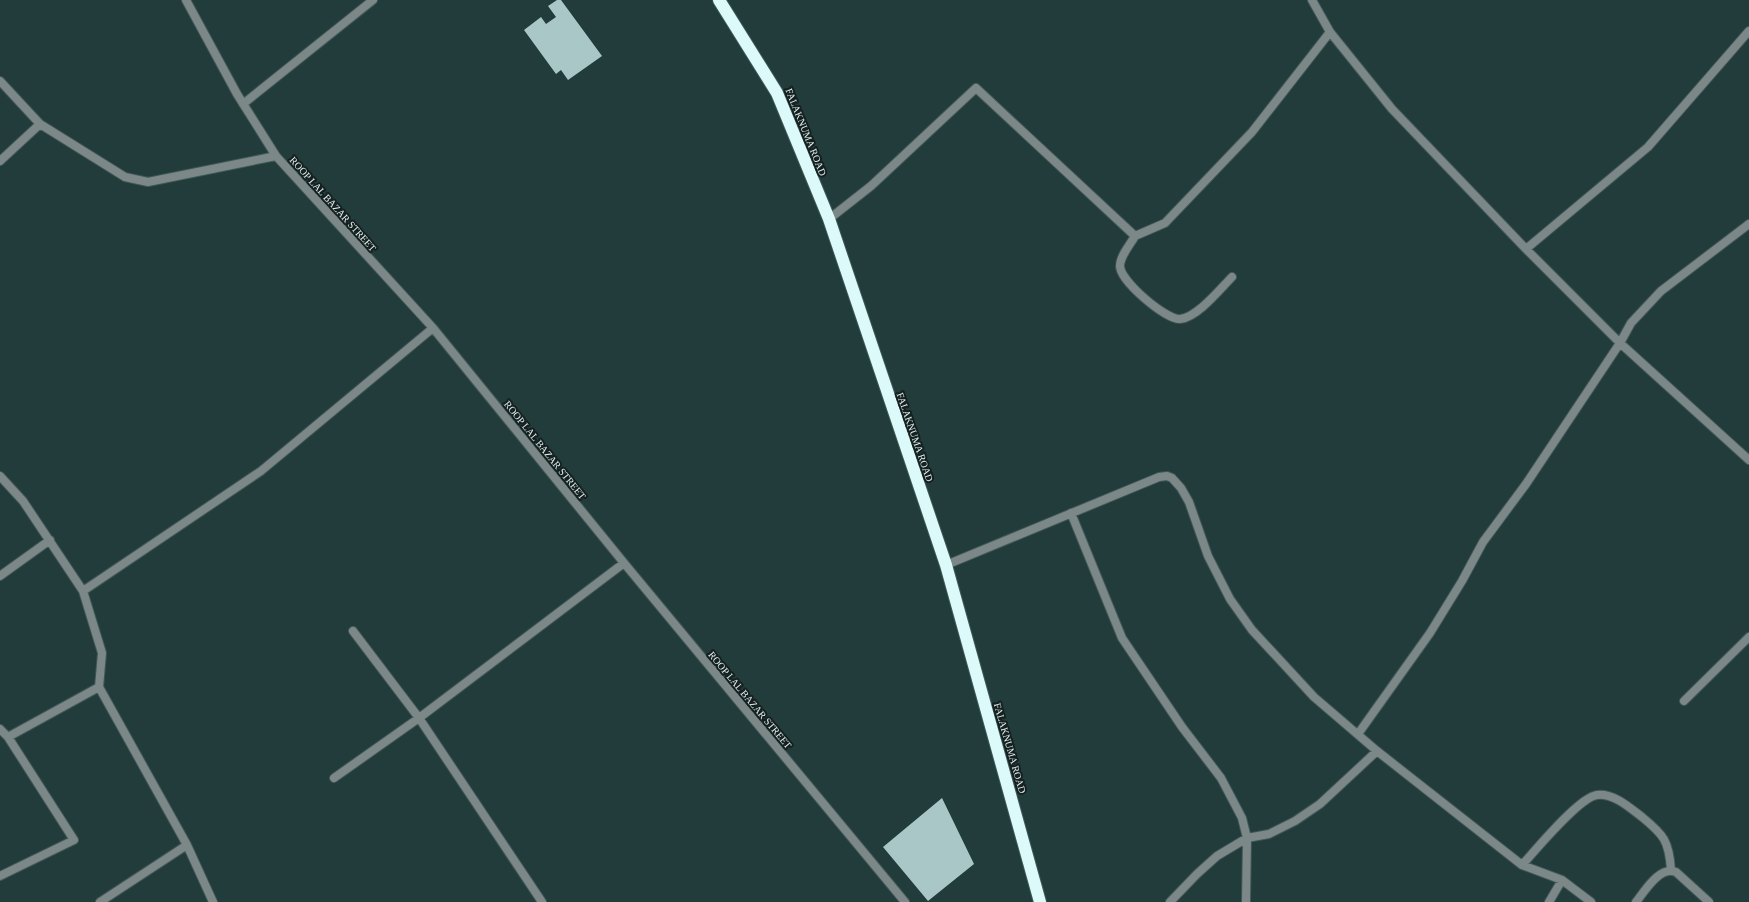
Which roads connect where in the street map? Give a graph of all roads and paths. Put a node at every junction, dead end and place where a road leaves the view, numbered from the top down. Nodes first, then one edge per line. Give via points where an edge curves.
1 (186, 0) edge
2 (373, 0) edge
3 (719, 0) edge
4 (1312, 0) edge
5 (1749, 31) edge
6 (1330, 32) junction
7 (0, 81) edge
8 (243, 104) junction
9 (40, 124) junction
10 (276, 156) junction
11 (0, 161) edge
12 (829, 219) junction
13 (1749, 224) edge
14 (1135, 236) junction
15 (1526, 249) junction
16 (1232, 277) dead end
17 (433, 328) junction
18 (1620, 343) junction
19 (1749, 460) edge
20 (0, 476) edge
21 (1071, 513) junction
22 (50, 540) junction
23 (624, 563) junction
24 (946, 565) junction
25 (0, 576) edge
26 (83, 591) junction
27 (354, 631) dead end
28 (1749, 637) edge
29 (99, 687) junction
30 (1684, 701) dead end
31 (418, 718) junction
32 (0, 728) edge
33 (1358, 734) junction
34 (8, 738) junction
35 (1377, 751) junction
36 (334, 778) dead end
37 (1247, 838) junction
38 (187, 845) junction
39 (1522, 865) junction
40 (1671, 870) junction
41 (0, 876) edge
42 (1562, 880) junction
43 (100, 902) edge
44 (213, 902) edge
45 (542, 902) edge
46 (905, 902) edge
47 (1040, 902) edge
48 (1170, 902) edge
49 (1246, 902) edge
50 (1549, 902) edge
51 (1591, 902) edge
52 (1636, 902) edge
53 (1708, 902) edge

1 - 8 street, ROOP LAL BAZAR STREET
2 - 8 street
3 - 12 highway, FALAKNUMA ROAD via 778,93
4 - 6 street
5 - 15 street via 1648,147
6 - 14 street via 1252,132 1165,223
6 - 15 street via 1392,109
7 - 9 street
8 - 10 street, ROOP LAL BAZAR STREET
9 - 10 street via 125,177 148,182
9 - 11 street
10 - 17 street, ROOP LAL BAZAR STREET
12 - 14 street via 870,186 976,88
12 - 24 highway, FALAKNUMA ROAD
13 - 18 street via 1661,291 1631,323
14 - 16 street via 1121,260 1122,275 1138,293 1170,317 1180,319 1192,315
15 - 18 street
17 - 23 street, ROOP LAL BAZAR STREET
17 - 26 street via 261,471
18 - 19 street
18 - 33 street via 1526,484 1483,542 1430,633
20 - 22 street via 23,501
21 - 24 street
21 - 33 street via 1159,477 1172,478 1189,502 1208,556 1230,598 1252,630 1314,696
21 - 37 street via 1122,638 1182,727 1221,778 1242,818
22 - 25 street
22 - 26 street
23 - 31 street
23 - 46 street, ROOP LAL BAZAR STREET
24 - 47 highway, FALAKNUMA ROAD
26 - 29 street via 102,653
27 - 31 street
28 - 30 street
29 - 34 street
29 - 38 street
31 - 36 street
31 - 45 street
32 - 34 street
33 - 35 street
34 - 41 street via 74,840
35 - 37 street via 1320,804 1295,821 1269,834
35 - 39 street
37 - 48 street via 1217,856
37 - 49 street
38 - 43 street
38 - 44 street
39 - 40 street via 1577,806 1596,795 1608,796 1623,802 1654,828 1666,841
39 - 42 street
40 - 52 street via 1658,876
40 - 53 street
42 - 50 street
42 - 51 street

